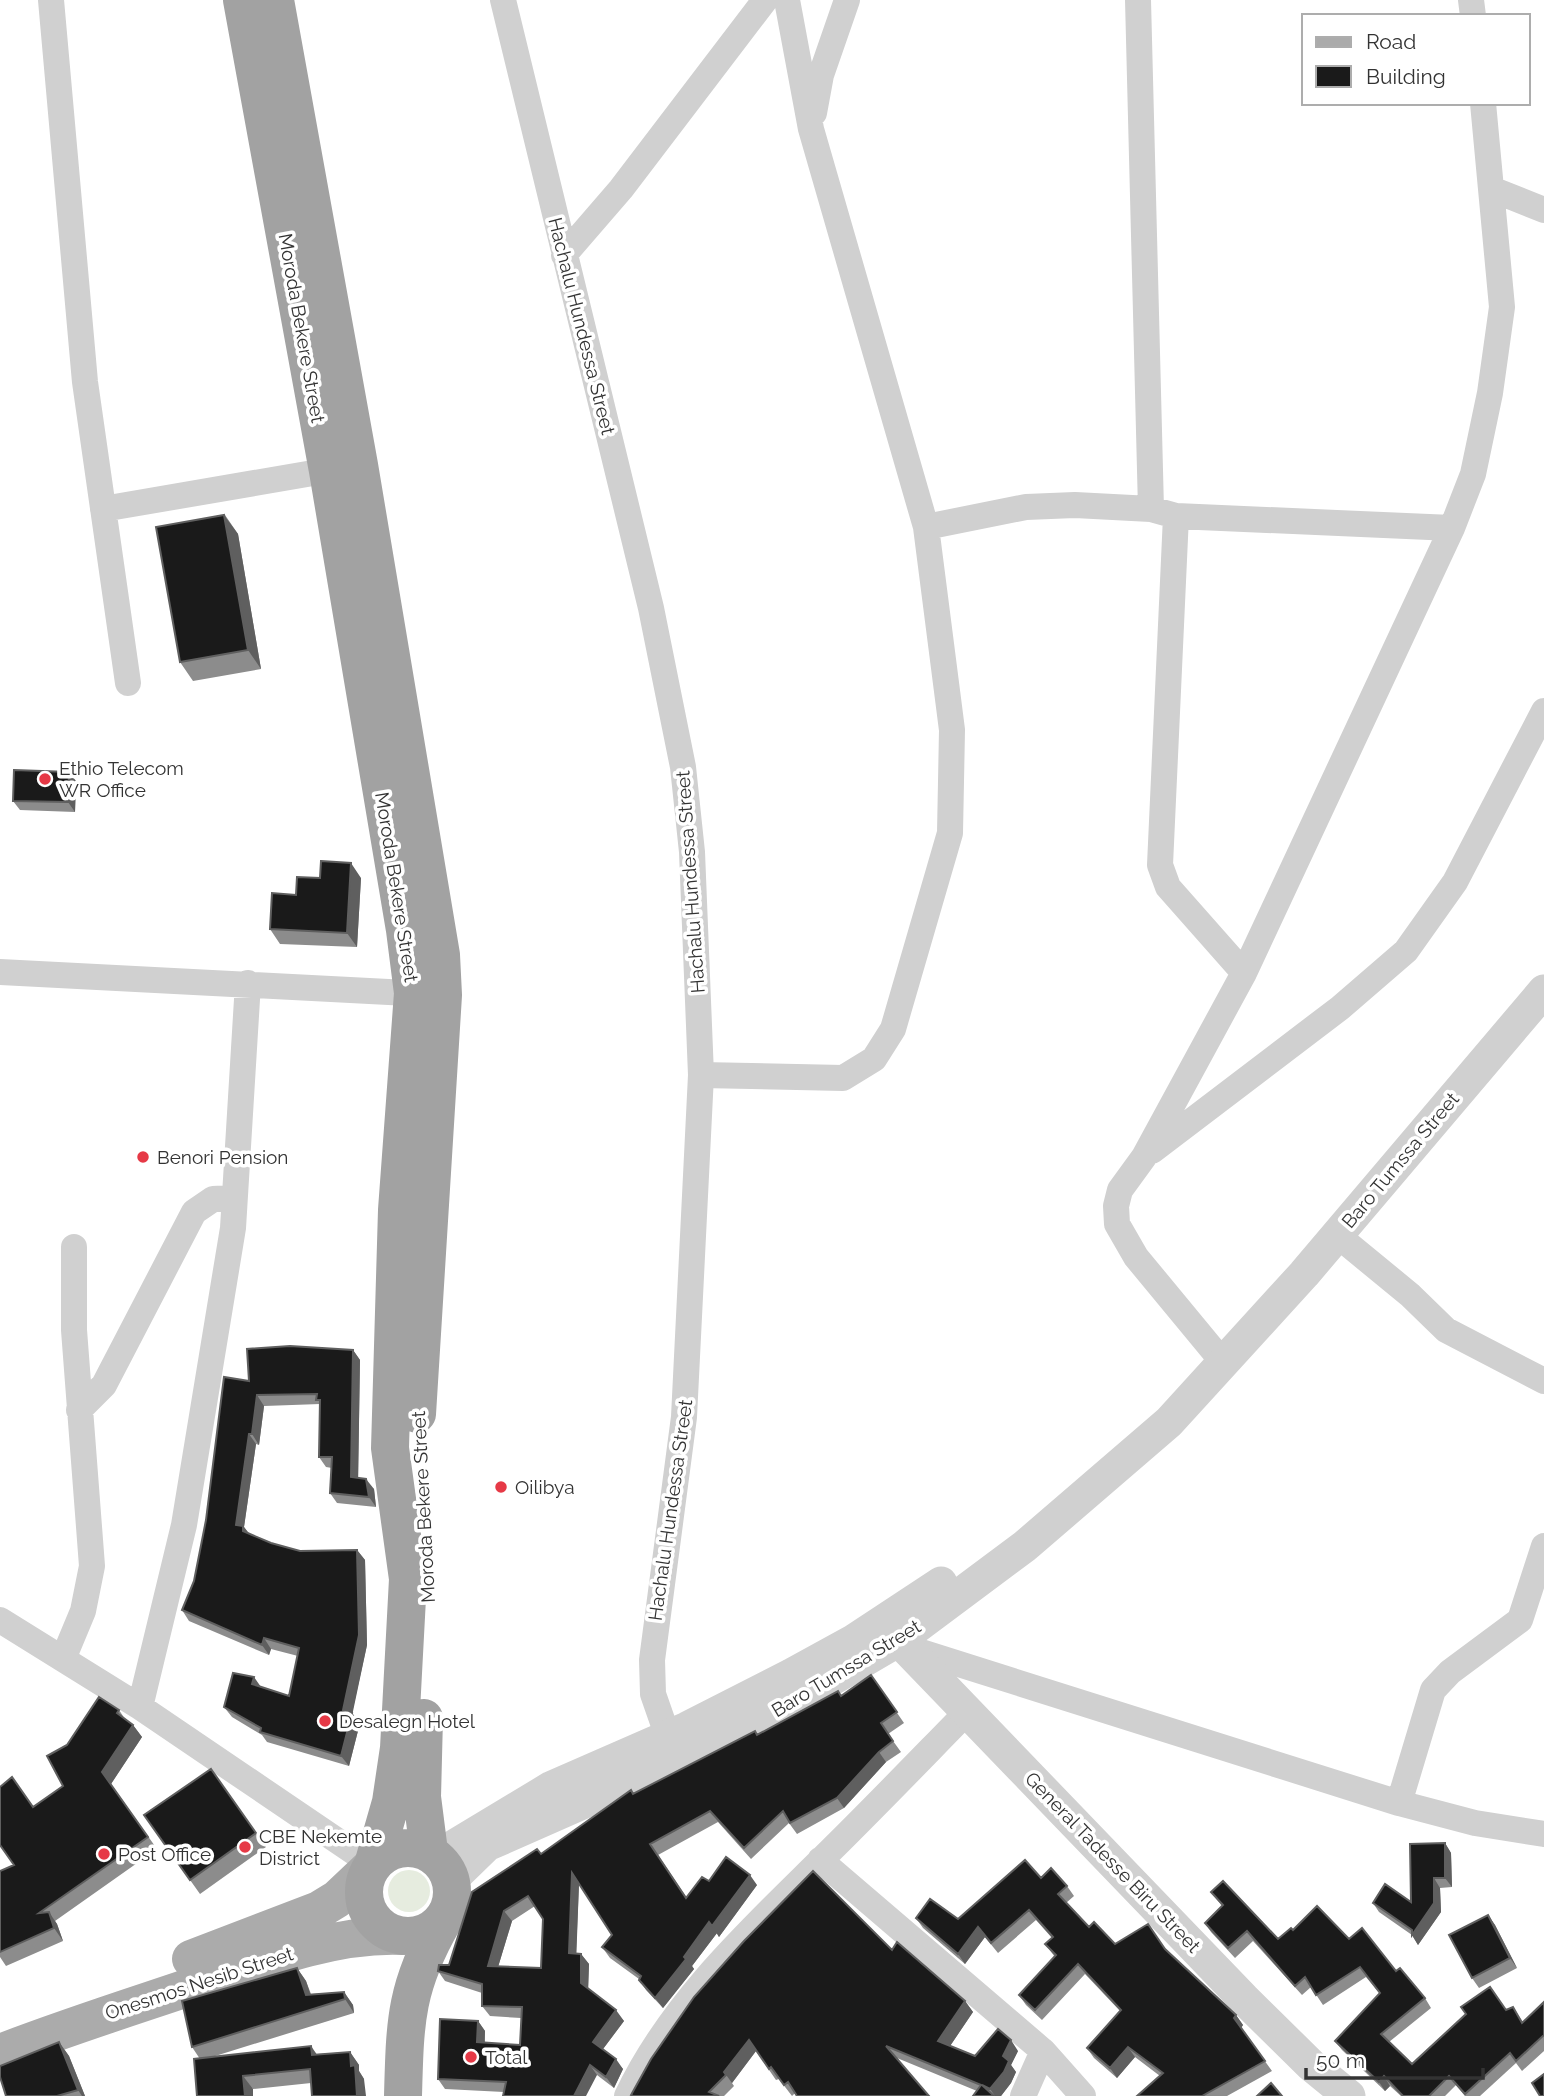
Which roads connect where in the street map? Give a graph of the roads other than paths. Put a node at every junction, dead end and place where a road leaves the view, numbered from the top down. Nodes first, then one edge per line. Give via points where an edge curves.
1 (51, 0) edge
2 (242, 0) edge
3 (275, 0) edge
4 (503, 0) edge
5 (765, 0) edge
6 (787, 0) edge
7 (847, 0) edge
8 (1138, 0) edge
9 (1483, 105) edge
10 (811, 129) junction
11 (1494, 191) junction
12 (1544, 210) edge
13 (564, 255) junction
14 (344, 468) junction
15 (103, 509) junction
16 (1164, 513) junction
17 (926, 527) junction
18 (1452, 528) junction
19 (128, 683) dead end
20 (1544, 711) edge
21 (0, 972) edge
22 (1244, 973) junction
23 (248, 983) junction
24 (1544, 991) edge
25 (428, 994) junction
26 (701, 1075) junction
27 (1144, 1157) junction
28 (232, 1198) junction
29 (1337, 1235) junction
30 (74, 1247) dead end
31 (1254, 1327) junction
32 (1217, 1355) junction
33 (1544, 1381) edge
34 (79, 1410) junction
35 (1544, 1546) edge
36 (419, 1578) junction
37 (0, 1620) edge
38 (896, 1636) junction
39 (63, 1659) junction
40 (141, 1707) junction
41 (967, 1712) junction
42 (668, 1737) junction
43 (1399, 1803) junction
44 (1543, 1838) edge
45 (820, 1860) junction
46 (439, 1863) junction
47 (373, 1865) junction
48 (443, 1921) junction
49 (383, 1928) junction
50 (197, 1971) junction
51 (88, 2008) junction
52 (405, 2025) junction
53 (0, 2030) edge
54 (1043, 2051) junction
55 (0, 2053) edge
56 (403, 2096) edge
57 (627, 2096) edge
58 (1023, 2096) edge
59 (1083, 2096) edge
60 (1349, 2096) edge

1 - 15 street via 83,363
2 - 14 highway, Moroda Bekere Street
3 - 14 highway, Moroda Bekere Street
4 - 13 street, Hachalu Hundessa Street
5 - 13 street via 621,189
6 - 10 street
7 - 10 street via 821,75
8 - 16 street
9 - 11 street
10 - 17 street
11 - 12 street
11 - 18 street via 1502,307 1473,474
13 - 26 street, Hachalu Hundessa Street via 651,608 682,766 692,852
14 - 15 street
14 - 25 highway, Moroda Bekere Street via 405,930
15 - 19 street
16 - 17 street via 1075,505 1026,507
16 - 18 street
16 - 22 street via 1160,864 1168,887
17 - 26 street via 951,730 950,833 893,1029 874,1059 843,1078
18 - 22 street
20 - 27 street via 1455,882 1406,951 1340,1008
21 - 23 street
22 - 27 street
23 - 25 street
23 - 28 street
24 - 29 street, Baro Tumssa Street
25 - 36 highway, Moroda Bekere Street via 397,1210 403,1448
26 - 42 street, Hachalu Hundessa Street via 684,1417 652,1660 653,1694
27 - 32 street via 1120,1190 1117,1224 1136,1257
28 - 34 street via 213,1199 194,1212 104,1385
28 - 40 street via 233,1228 184,1525
29 - 31 street, Baro Tumssa Street
29 - 33 street via 1446,1330
30 - 34 street
31 - 32 street, Baro Tumssa Street
31 - 38 street, Baro Tumssa Street via 1169,1422 1127,1460 1025,1546
32 - 38 street, Baro Tumssa Street via 1000,1539
34 - 39 street via 92,1566 83,1611
35 - 43 street via 1520,1620 1433,1690
36 - 46 highway, Moroda Bekere Street via 422,1797
36 - 47 highway, Moroda Bekere Street via 391,1802
37 - 39 street
38 - 41 street, General Tadesse Biru Street
38 - 42 street, Baro Tumssa Street via 791,1675
38 - 43 street
38 - 46 street, Baro Tumssa Street via 817,1688 671,1764
39 - 40 street
40 - 47 street
41 - 45 street
41 - 60 street, General Tadesse Biru Street via 1244,1999
42 - 46 street, Baro Tumssa Street via 552,1787
43 - 44 street
45 - 54 street
45 - 57 street via 759,1917 717,1965 660,2040
46 - 47 highway via 419,1848 398,1848
46 - 48 highway via 453,1893
47 - 49 highway via 364,1888
47 - 50 main road, Onesmos Nesib Street via 319,1910
48 - 49 highway via 431,1931
48 - 52 highway via 415,1974
49 - 50 main road, Onesmos Nesib Street via 276,1957
49 - 52 highway
50 - 51 main road, Onesmos Nesib Street
51 - 53 main road, Onesmos Nesib Street
51 - 55 main road, Onesmos Nesib Street
52 - 56 highway
54 - 58 street
54 - 59 street

